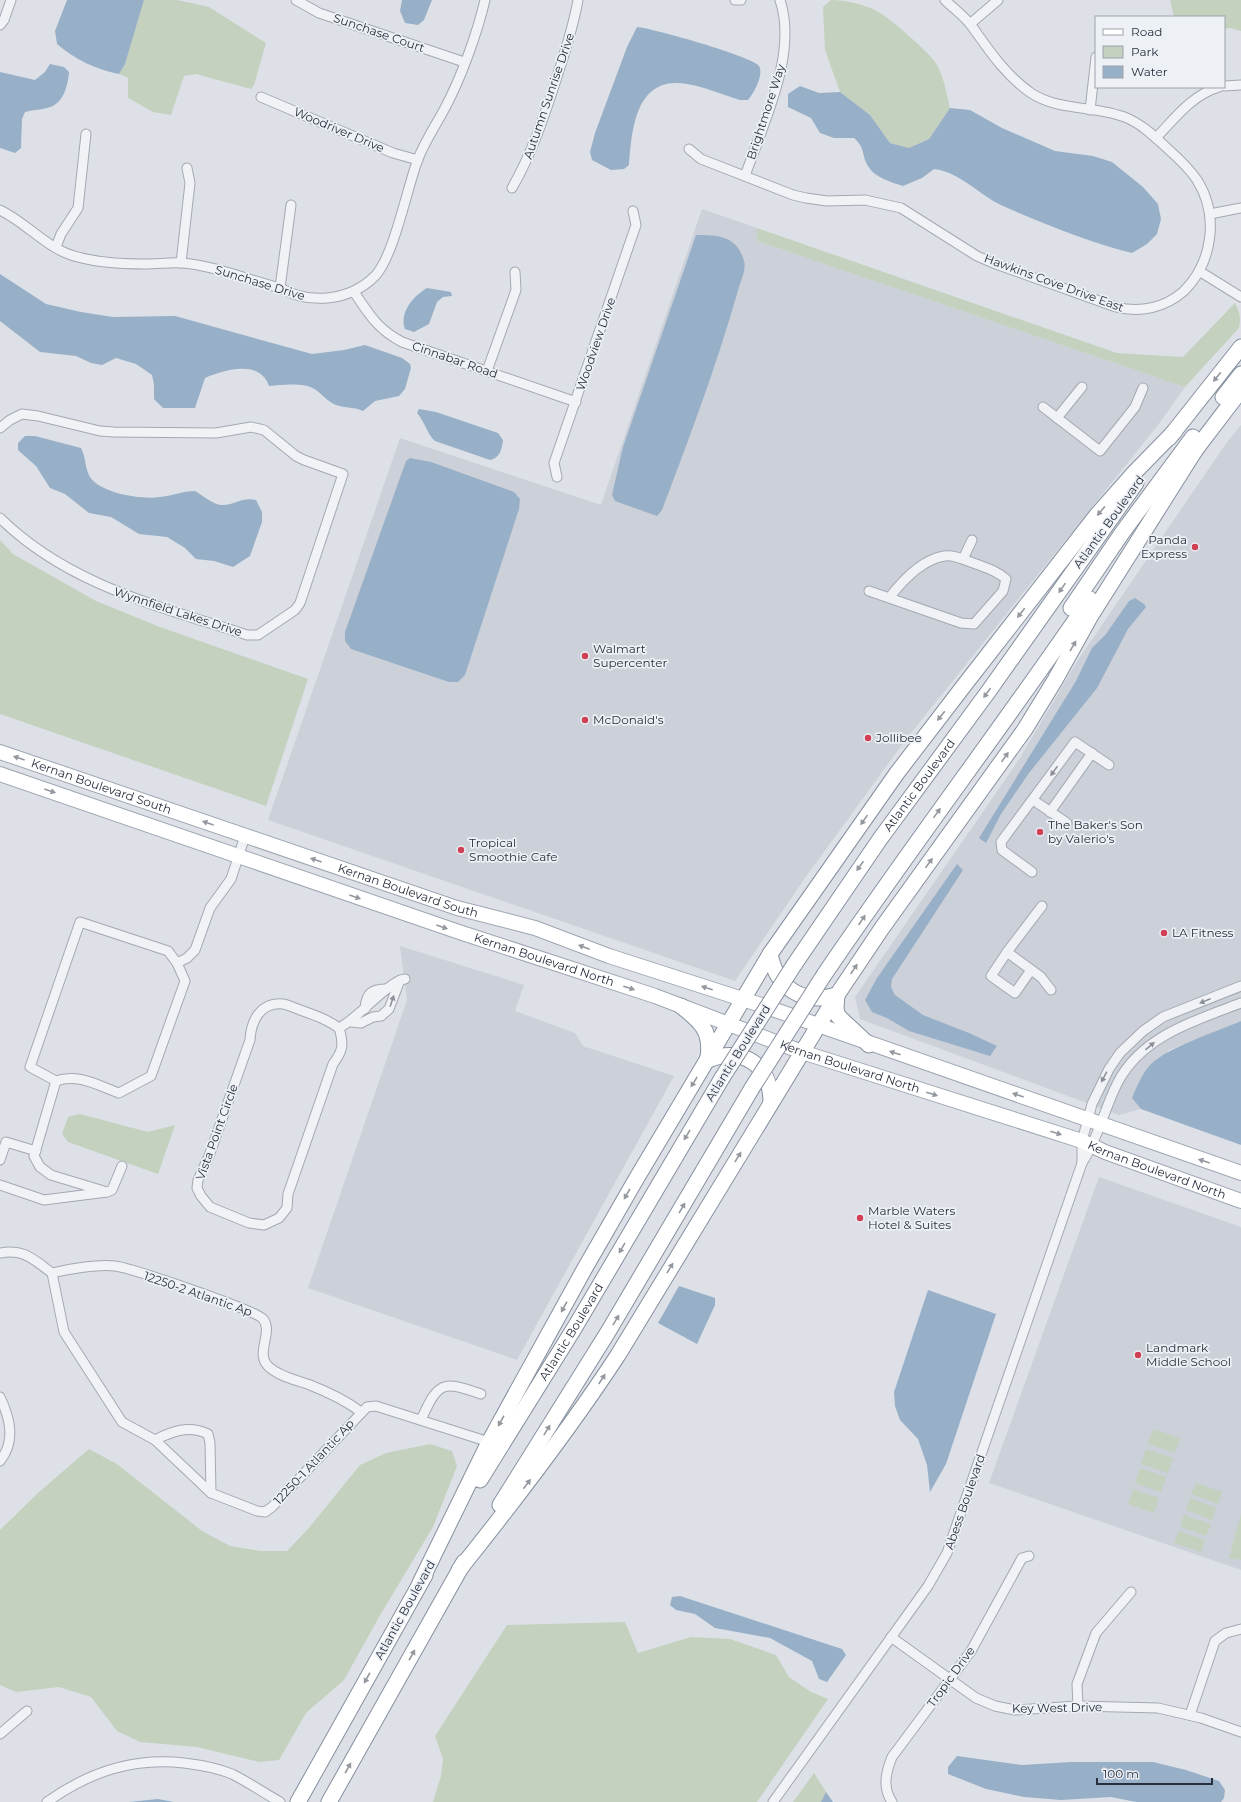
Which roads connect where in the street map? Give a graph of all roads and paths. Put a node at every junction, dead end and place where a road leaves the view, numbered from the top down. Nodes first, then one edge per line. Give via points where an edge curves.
1 (11, 0) edge
2 (296, 0) edge
3 (485, 0) edge
4 (578, 0) edge
5 (735, 0) edge
6 (741, 0) edge
7 (780, 0) edge
8 (945, 0) edge
9 (998, 0) edge
10 (970, 24) junction
11 (0, 25) edge
12 (464, 62) junction
13 (1095, 66) edge
14 (1241, 85) edge
15 (1225, 86) edge
16 (1216, 88) edge
17 (261, 97) dead end
18 (1090, 110) junction
19 (86, 134) dead end
20 (1156, 138) junction
21 (689, 149) dead end
22 (418, 160) junction
23 (187, 168) dead end
24 (745, 176) junction
25 (512, 188) dead end
26 (291, 205) dead end
27 (1241, 208) edge
28 (0, 210) edge
29 (634, 211) dead end
30 (1210, 214) junction
31 (56, 247) junction
32 (181, 263) junction
33 (1199, 270) junction
34 (515, 272) dead end
35 (280, 288) junction
36 (354, 292) junction
37 (1241, 297) edge
38 (1241, 346) edge
39 (487, 371) junction
40 (1241, 374) edge
41 (1082, 386) dead end
42 (1143, 388) dead end
43 (1241, 390) edge
44 (576, 402) junction
45 (1043, 407) dead end
46 (1057, 418) junction
47 (0, 428) edge
48 (1175, 431) junction
49 (1196, 449) junction
50 (557, 477) dead end
51 (0, 518) edge
52 (972, 540) dead end
53 (963, 559) junction
54 (869, 592) dead end
55 (889, 598) junction
56 (1038, 673) junction
57 (0, 752) edge
58 (1092, 753) junction
59 (1109, 765) dead end
60 (0, 774) edge
61 (1033, 800) junction
62 (1050, 812) junction
63 (1067, 823) dead end
64 (245, 836) junction
65 (239, 856) junction
66 (1032, 872) dead end
67 (1042, 906) dead end
68 (459, 932) joint
69 (1007, 952) junction
70 (770, 954) junction
71 (177, 963) junction
72 (1031, 970) junction
73 (1241, 986) edge
74 (1051, 990) dead end
75 (837, 995) junction
76 (744, 1000) junction
77 (1241, 1003) edge
78 (681, 1006) junction
79 (351, 1022) junction
80 (729, 1025) junction
81 (818, 1025) junction
82 (339, 1028) junction
83 (869, 1045) junction
84 (802, 1052) junction
85 (708, 1060) junction
86 (56, 1081) junction
87 (771, 1103) junction
88 (1088, 1119) junction
89 (1102, 1124) junction
90 (1087, 1143) junction
91 (36, 1151) junction
92 (0, 1160) edge
93 (122, 1166) dead end
94 (1241, 1173) edge
95 (0, 1185) edge
96 (107, 1192) junction
97 (1241, 1201) edge
98 (0, 1253) edge
99 (52, 1273) junction
100 (481, 1394) dead end
101 (0, 1397) edge
102 (361, 1412) junction
103 (421, 1420) junction
104 (156, 1440) junction
105 (489, 1442) junction
106 (0, 1461) edge
107 (212, 1493) junction
108 (1028, 1556) dead end
109 (459, 1570) junction
110 (420, 1583) junction
111 (1130, 1592) dead end
112 (1241, 1629) edge
113 (892, 1637) junction
114 (950, 1679) junction
115 (1078, 1706) junction
116 (26, 1711) dead end
117 (1190, 1715) junction
118 (1241, 1732) edge
119 (0, 1734) edge
120 (47, 1802) edge
121 (280, 1802) edge
122 (298, 1802) edge
123 (329, 1802) edge
124 (773, 1802) edge
125 (892, 1802) edge

1 - 11 street
2 - 12 street, Sunchase Court via 319,13
3 - 12 street, Sunchase Drive
4 - 25 street, Autumn Sunrise Drive via 570,37 538,135
5 - 6 street
7 - 24 street, Brightmore Way via 784,11 785,29 782,70
8 - 10 street, Hawkins Cove Drive East
9 - 10 street
10 - 18 street, Hawkins Cove Drive East via 991,55 1010,76 1031,93 1072,108
12 - 22 street, Sunchase Drive via 446,107
13 - 18 street
14 - 15 street
16 - 20 street via 1193,100
17 - 22 street, Woodriver Drive via 393,153
18 - 20 street, Hawkins Cove Drive East via 1126,118
19 - 31 street via 78,208 61,234
20 - 30 street, Hawkins Cove Drive East via 1197,180
21 - 24 street, Hawkins Cove Drive East via 702,159
22 - 36 street, Sunchase Drive via 387,254 376,275
23 - 32 street via 190,183
24 - 33 street, Hawkins Cove Drive East via 806,198 827,201 865,200 901,208 977,256 1123,309 1145,309 1166,303 1184,290
26 - 35 street
27 - 30 street
28 - 31 street, Sunchase Drive via 12,215
29 - 44 street, Woodview Drive via 636,225
30 - 33 street, Hawkins Cove Drive East via 1208,248
31 - 32 street, Sunchase Drive via 84,259 146,264
32 - 35 street, Sunchase Drive via 201,265
33 - 37 street
34 - 39 street via 516,290
35 - 36 street, Sunchase Drive via 289,293 316,299
36 - 39 street, Cinnabar Road via 375,324 389,336
38 -> 48 highway, Atlantic Boulevard
39 - 44 street, Cinnabar Road
40 - 56 highway via 1167,471 1064,619
41 - 46 street
42 - 46 street via 1135,407 1100,451
43 - 49 highway
44 - 50 street, Woodview Drive via 554,463
45 - 46 street
47 - 51 street, Wynnfield Lakes Drive via 22,414 114,432 216,433 252,427 264,430 296,456 343,474 300,603 295,610 258,635 247,635 112,590 32,547
48 -> 70 highway via 1096,516 966,683 897,773
48 -> 110 highway, Atlantic Boulevard, bridge via 880,839 794,965 722,1078 624,1246 495,1454
49 - 56 highway
75 -> 49 highway via 1025,729 1090,617
52 - 53 street
53 - 55 street via 945,555 931,560 905,578
53 - 55 street via 999,573 1006,579 1003,591 974,624 961,624
54 - 55 street
109 -> 56 highway, bridge via 613,1325 752,1088 824,975 902,861
64 -> 57 main road, Kernan Boulevard South
58 - 59 street
58 -> 61 street via 1075,742
58 - 62 street
60 -> 65 main road, Kernan Boulevard South
61 - 62 street
61 - 66 street via 1001,842 1002,850
62 - 63 street
64 - 65 street
76 -> 64 main road, Kernan Boulevard South via 609,956 535,928 457,908
65 -> 68 main road, Kernan Boulevard South
65 - 71 street via 231,879 210,908 195,950
67 - 69 street
68 -> 78 main road, Kernan Boulevard North
69 - 72 street
69 - 72 street via 991,976 1015,993
70 - 75 highway via 777,976 793,992 815,998
70 - 76 highway
71 - 86 street via 185,982 151,1076 119,1093 78,1078 67,1077
71 - 86 street via 168,951 80,922 30,1067
72 - 74 street via 1041,977
73 -> 88 street, Abess Boulevard via 1163,1017 1143,1031 1120,1053 1108,1069 1097,1090
75 - 81 highway
75 - 83 highway via 838,1016
76 - 80 highway
76 - 81 main road, Kernan Boulevard South
89 -> 77 street, Abess Boulevard via 1119,1080 1138,1056 1170,1032
78 - 80 main road, Kernan Boulevard North
78 - 85 highway via 702,1025 707,1034 710,1046
79 -> 79 street via 361,1023 372,1017 382,1016 389,1009 402,980 387,988
79 - 82 street
80 - 84 main road, Kernan Boulevard North
80 - 85 highway
81 - 83 main road, Kernan Boulevard North
81 - 84 highway
82 - 82 street, Vista Point Circle via 328,1020 283,1004 269,1006 254,1017 248,1047 198,1180 197,1188 210,1207 249,1223 264,1225 279,1218 287,1208 288,1194 333,1064 342,1053
88 -> 83 main road, Kernan Boulevard North
84 - 87 highway
84 -> 90 main road, Kernan Boulevard North
85 - 87 highway via 730,1054 753,1061 762,1069 768,1080
85 -> 105 highway via 627,1195
86 - 91 street
109 -> 87 highway via 507,1511 579,1414 618,1355
88 - 89 main road, Kernan Boulevard North
88 - 90 street, Abess Boulevard
89 - 90 street, Abess Boulevard
94 -> 89 main road, Kernan Boulevard North
90 - 97 main road, Kernan Boulevard North via 1105,1152
90 - 113 street, Abess Boulevard via 947,1553 928,1586
91 - 92 street via 6,1142
91 - 96 street via 34,1156 40,1167 51,1175
93 - 96 street via 112,1190
95 - 96 street via 44,1200
98 - 99 street via 19,1252 32,1257
99 - 102 street, 12250-2 Atlantic Ap via 70,1268 115,1266 258,1314 264,1320 266,1332 262,1356 267,1366 277,1373 348,1402
99 - 104 street, 12250-1 Atlantic Ap via 64,1332 122,1422
100 - 103 street via 450,1385 440,1388 431,1397
101 - 106 street via 7,1412 10,1428 9,1443
102 - 103 street, 12250-1 Atlantic Ap via 367,1407 376,1406
102 - 107 street, 12250-1 Atlantic Ap via 265,1512
103 - 105 street, 12250-1 Atlantic Ap
104 - 107 street, 12250-1 Atlantic Ap
104 - 107 street via 174,1430 197,1430 208,1434
105 - 110 highway
108 - 114 street, Tropic Drive via 1022,1558 971,1650
123 -> 109 highway
110 -> 122 highway, Atlantic Boulevard
111 - 115 street via 1096,1633 1082,1666 1078,1684
112 - 117 street via 1226,1633 1215,1640
113 - 114 street, Key West Drive
113 - 124 street, Abess Boulevard
114 - 115 street, Key West Drive via 976,1698 995,1706 1015,1710
114 - 125 street, Tropic Drive via 892,1757 885,1779
115 - 117 street, Key West Drive via 1158,1708
116 - 119 street
117 - 118 street, Key West Drive
120 - 121 street via 91,1775 114,1767 173,1762 232,1774

